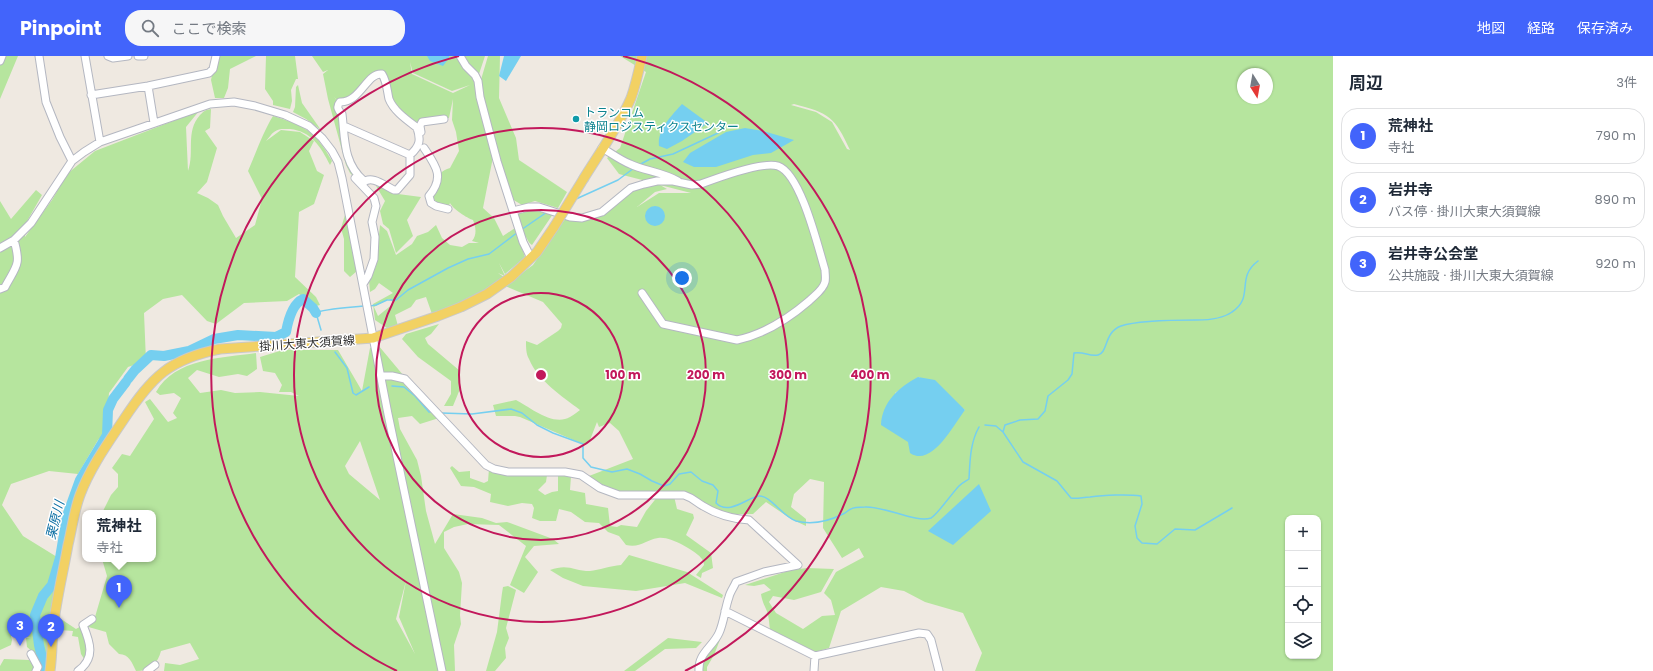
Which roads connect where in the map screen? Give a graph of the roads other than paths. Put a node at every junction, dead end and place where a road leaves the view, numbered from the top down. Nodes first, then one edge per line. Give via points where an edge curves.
1 (2, 56) edge
2 (39, 56) edge
3 (85, 56) edge
4 (108, 56) edge
5 (128, 56) edge
6 (138, 56) edge
7 (144, 56) edge
8 (216, 56) edge
9 (460, 56) edge
10 (642, 56) edge
11 (0, 60) edge
12 (148, 86) junction
13 (91, 95) junction
14 (444, 119) dead end
15 (154, 123) junction
16 (344, 126) junction
17 (419, 129) junction
18 (100, 142) junction
19 (424, 148) junction
20 (602, 148) junction
21 (410, 155) junction
22 (72, 161) junction
23 (428, 161) dead end
24 (338, 162) junction
25 (363, 183) junction
26 (681, 183) junction
27 (448, 209) dead end
28 (513, 211) junction
29 (14, 240) junction
30 (0, 248) edge
31 (531, 258) junction
32 (363, 284) junction
33 (0, 289) edge
34 (642, 293) dead end
35 (373, 338) junction
36 (380, 376) junction
37 (725, 611) junction
38 (92, 619) dead end
39 (31, 654) dead end
40 (815, 656) junction
41 (155, 665) dead end
42 (36, 671) edge
43 (50, 671) edge
44 (78, 671) edge
45 (146, 671) edge
46 (442, 671) edge
47 (699, 671) edge
48 (814, 671) edge
49 (938, 671) edge

1 - 11 street
2 - 22 street via 46,102
3 - 13 street
4 - 5 street
6 - 7 street
8 - 12 street via 213,69 209,73
9 - 28 street via 478,81 493,146
10 - 20 main road, 掛川大東大須賀線 via 630,98
12 - 13 street
12 - 15 street
13 - 18 street
14 - 17 street via 422,122
15 - 18 street
15 - 24 street via 210,104 234,102 255,106 309,126 322,138
16 - 17 street via 342,114 338,109 340,102 349,100 365,87 371,78 380,73 386,80 389,99 394,108
16 - 21 street
16 - 25 street via 349,163
17 - 19 street
17 - 21 street via 420,142
18 - 22 street
19 - 23 street
19 - 27 street via 437,171 435,188 429,196 431,203
20 - 26 street via 629,164 647,171 666,174
20 - 31 main road, 掛川大東大須賀線, bridge via 554,227
21 - 25 street via 410,175 397,190 373,180
22 - 29 street via 31,223
24 - 25 street via 344,161 350,172
24 - 32 street
25 - 32 street via 374,198 376,206 372,222 375,237 374,259
26 - 28 street via 657,181 630,188 602,212 582,218 570,217 539,207
26 - 34 street via 701,184 766,165 778,166 801,195 826,270 825,282 820,291 794,314 774,327 737,340 663,324
28 - 31 street
29 - 30 street
29 - 33 street via 18,262 5,287
31 - 35 main road, 掛川大東大須賀線 via 511,277 487,294 461,307
32 - 35 street
35 - 36 street
35 - 43 main road, 掛川大東大須賀線 via 220,349 201,353 165,370 140,394 87,478 79,496 60,585
36 - 37 street via 405,379 486,465 494,469 508,472 565,472 581,475 600,488 619,495 684,495 692,497 703,506 738,519 749,520 798,565 764,572 736,582
36 - 46 street
37 - 40 street
37 - 47 street via 719,634 703,653
38 - 44 street via 83,625 89,640 90,653 87,663
39 - 42 street via 38,667
40 - 48 street
40 - 49 street via 919,633 927,634 931,640
41 - 45 street

